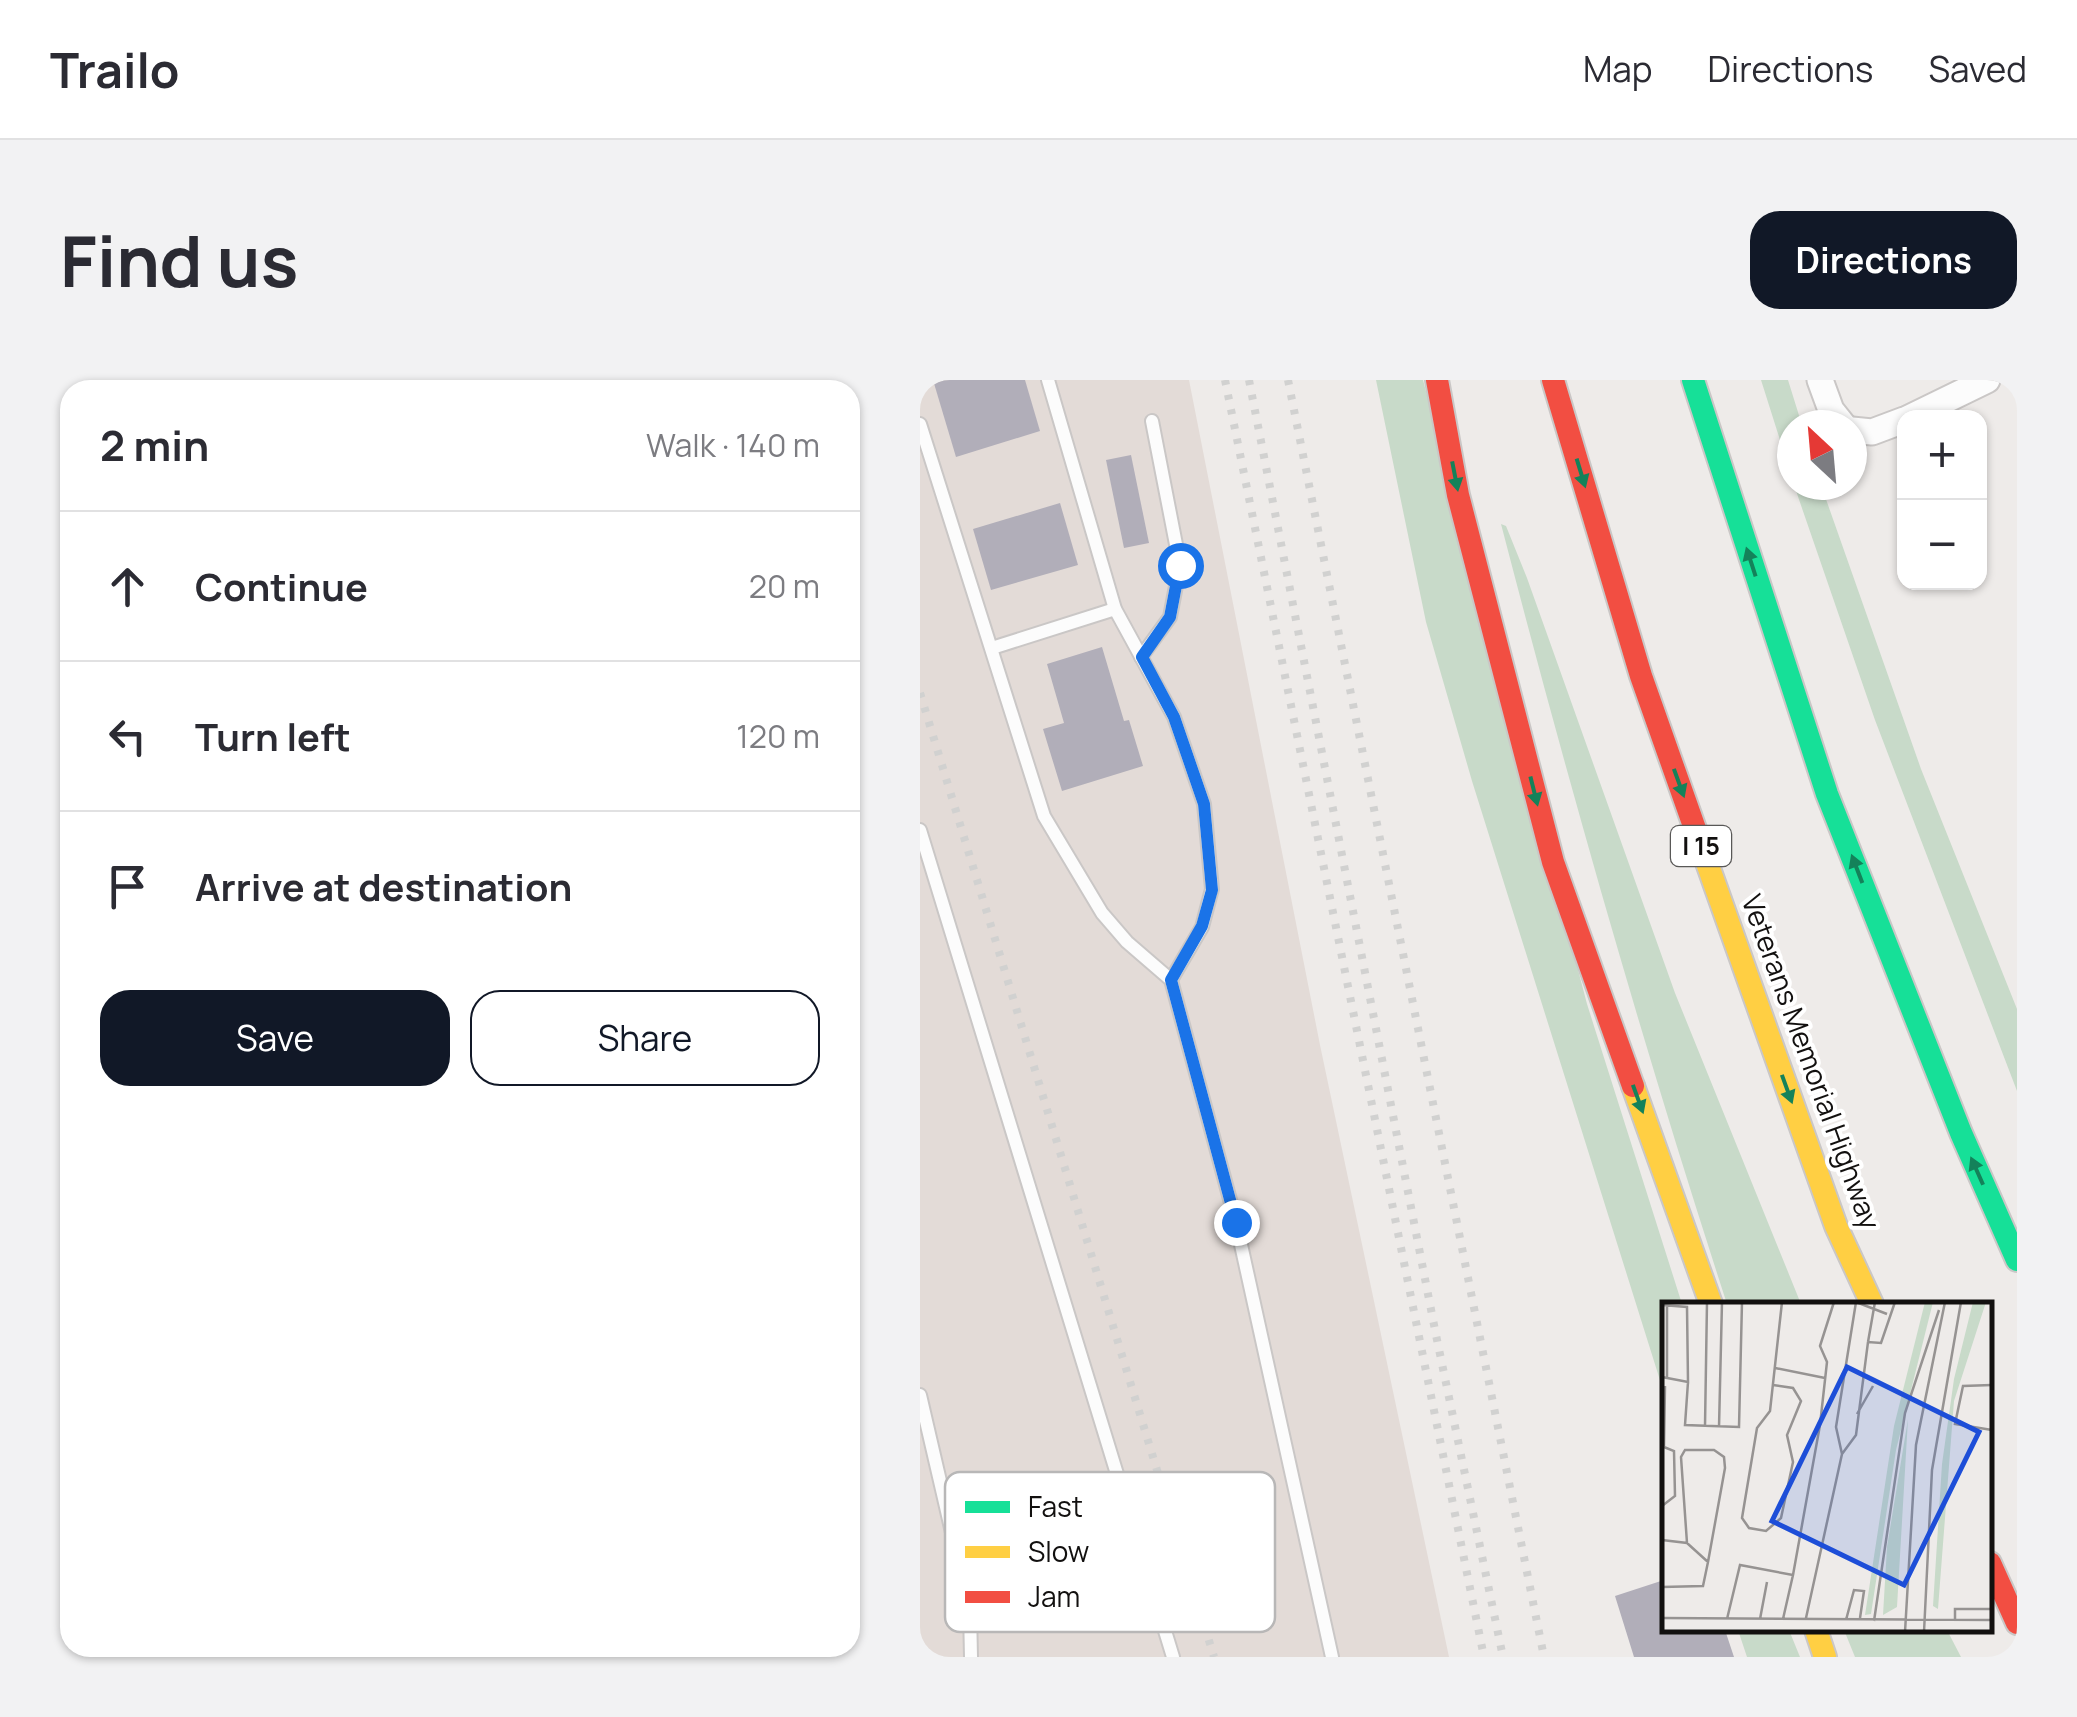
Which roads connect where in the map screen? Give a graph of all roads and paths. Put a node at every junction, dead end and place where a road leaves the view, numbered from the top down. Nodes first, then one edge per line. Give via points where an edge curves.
1 (1048, 380) edge
2 (1437, 380) edge
3 (1553, 380) edge
4 (1692, 380) edge
5 (1820, 380) edge
6 (1987, 380) edge
7 (1830, 410) edge
8 (1925, 410) edge
9 (1152, 421) dead end
10 (1897, 423) edge
11 (920, 424) edge
12 (1867, 432) edge
13 (1114, 608) junction
14 (992, 648) junction
15 (1142, 657) junction
16 (920, 830) edge
17 (1171, 980) junction
18 (2017, 1260) edge
19 (1710, 1302) edge
20 (1871, 1302) edge
21 (920, 1396) edge
22 (1116, 1472) edge
23 (945, 1503) edge
24 (1992, 1567) edge
25 (2017, 1623) edge
26 (1165, 1632) edge
27 (1817, 1632) edge
28 (1173, 1657) edge
29 (1332, 1657) edge
30 (1825, 1657) edge

1 - 13 lane
2 -> 19 highway via 1458,495 1553,862
3 -> 20 highway, Veterans Memorial Highway / I 15 via 1641,676 1836,1226
18 -> 4 highway via 1828,794
5 - 7 street
6 - 8 street
9 - 15 lane via 1180,565 1170,617
10 - 12 street
11 - 14 lane
13 - 14 lane
13 - 15 lane
14 - 17 lane via 1044,816 1102,912
15 - 17 lane via 1174,717 1204,804 1212,890 1202,926
16 - 22 lane
17 - 29 lane via 1236,1222
21 - 23 lane
24 - 25 highway
26 - 28 lane
27 - 30 highway

